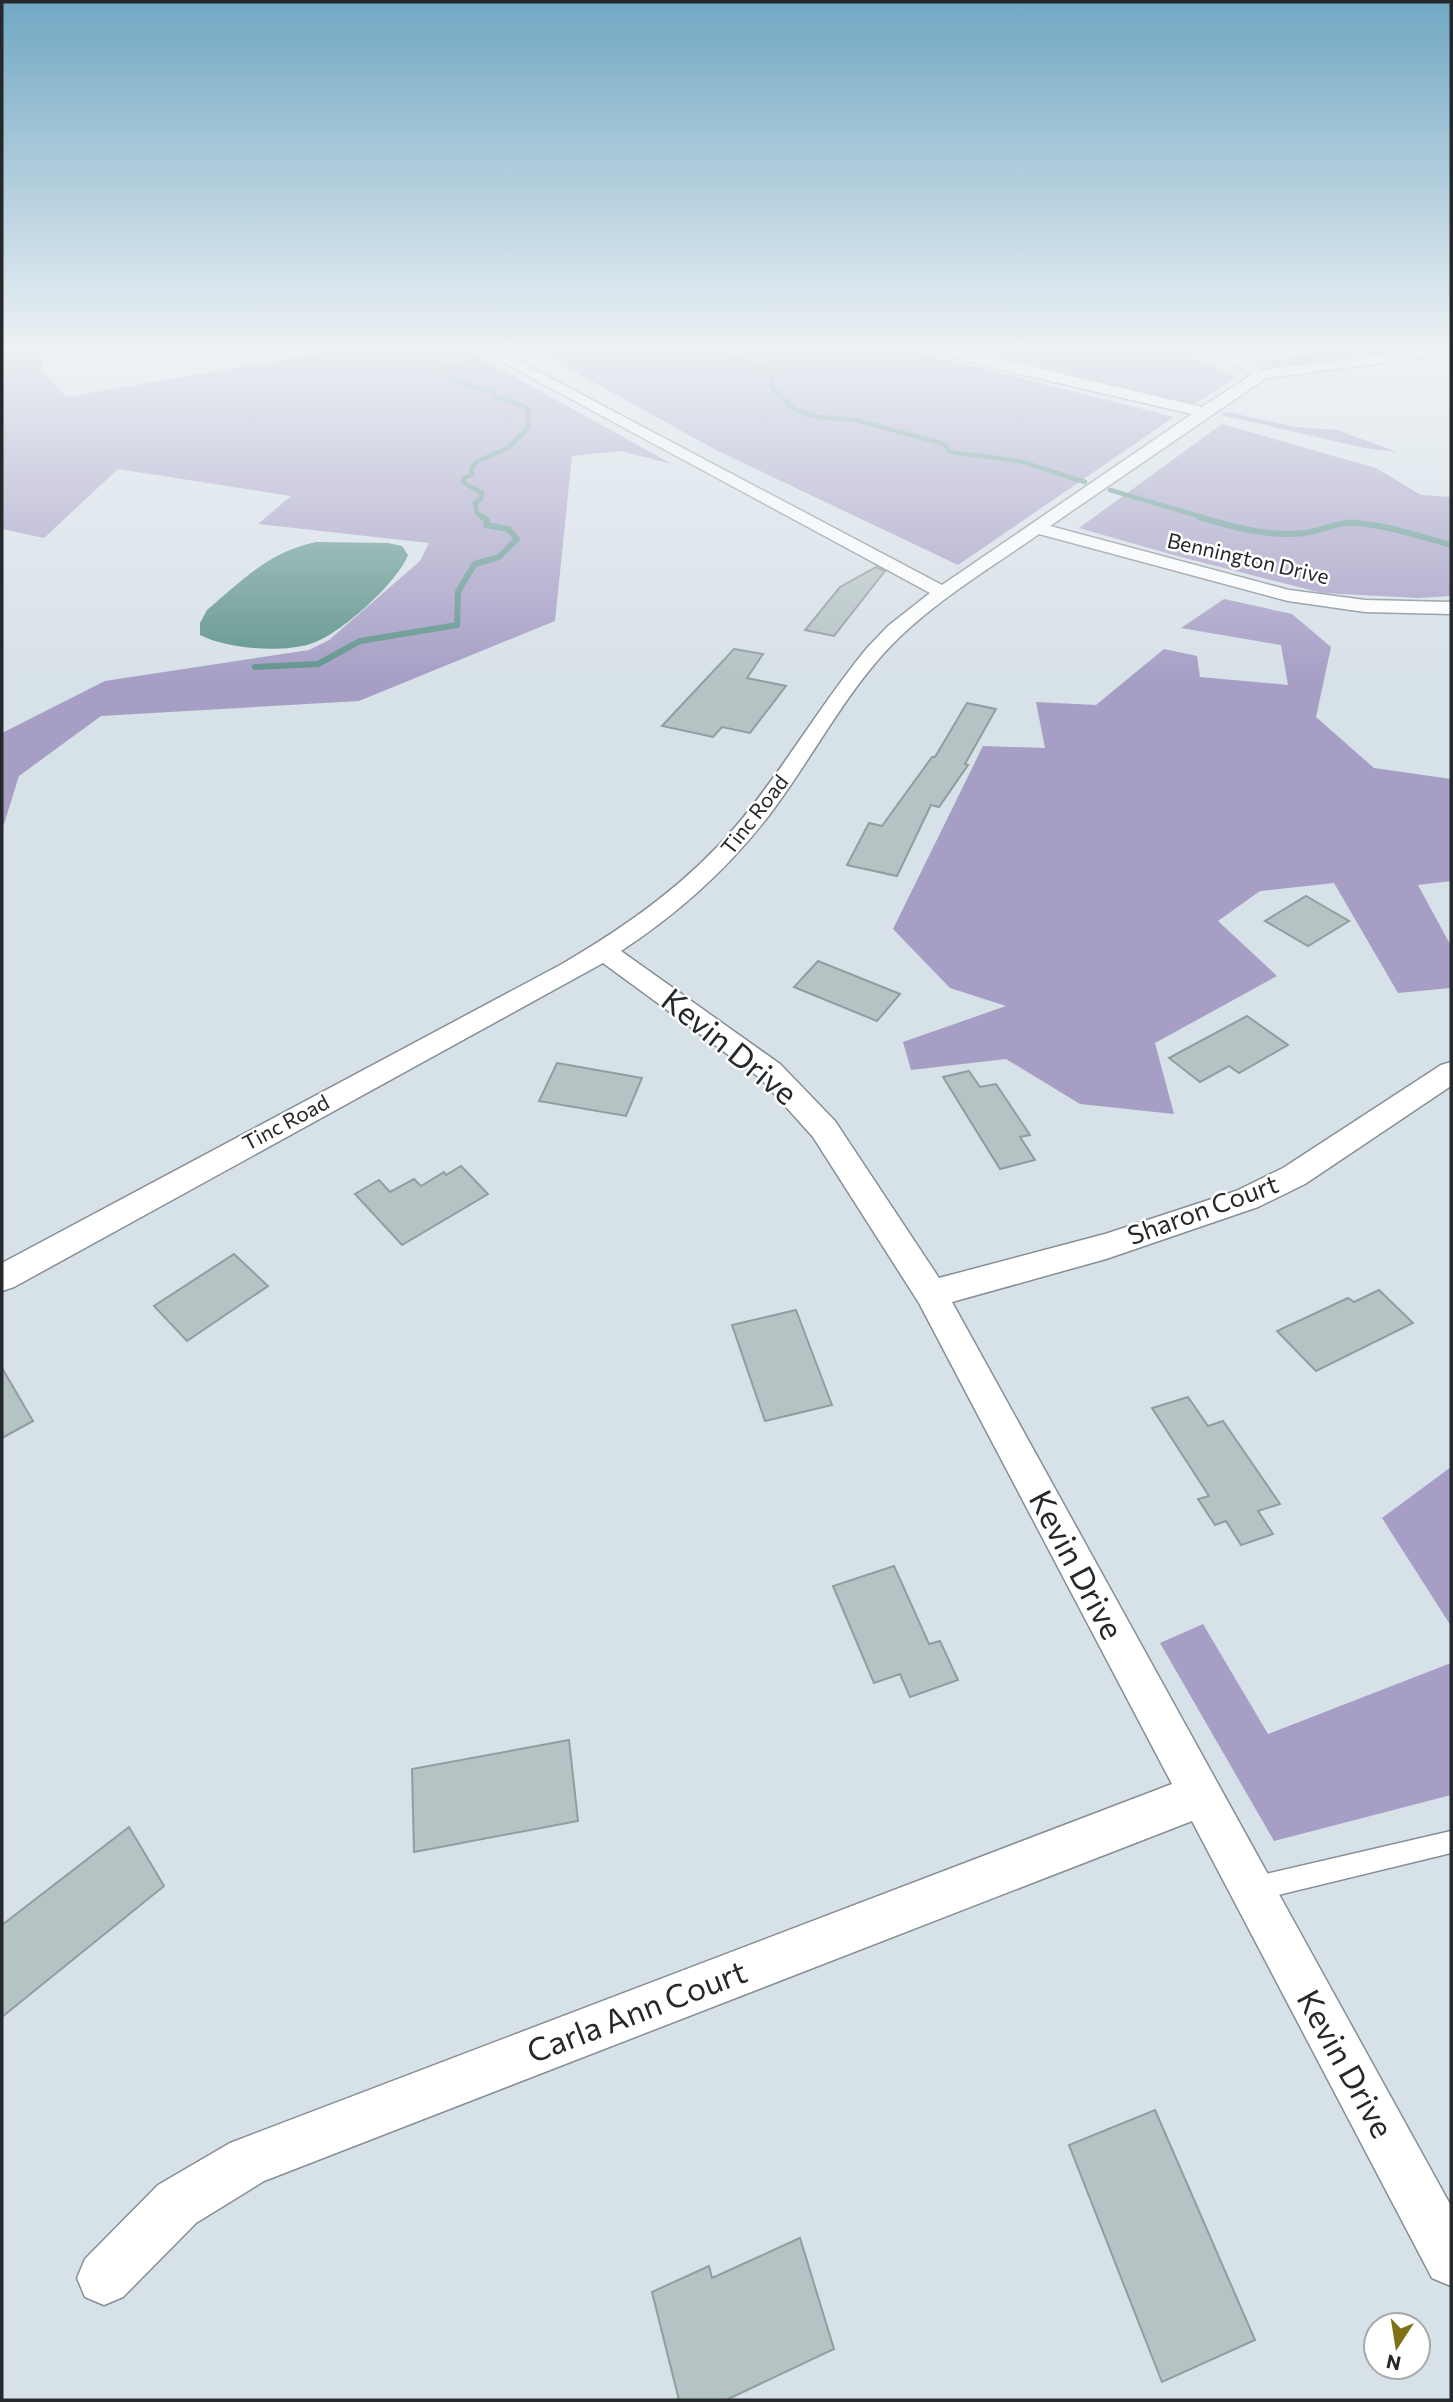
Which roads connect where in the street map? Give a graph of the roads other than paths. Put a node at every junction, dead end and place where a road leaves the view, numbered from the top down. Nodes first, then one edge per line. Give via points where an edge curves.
1 (689, 458) edge
2 (716, 458) edge
3 (1137, 458) edge
4 (1038, 528) junction
5 (962, 580) junction
6 (944, 592) junction
7 (1451, 608) edge
8 (604, 951) junction
9 (1451, 1072) edge
10 (2, 1278) edge
11 (931, 1294) junction
12 (1200, 1796) junction
13 (1451, 1842) edge
14 (1250, 1889) junction
15 (1451, 2259) edge
16 (104, 2278) dead end

1 - 6 street
2 - 5 street via 916,563
3 - 4 street, Tinc Road
4 - 5 street, Tinc Road
4 - 7 street, Bennington Drive via 1288,595 1365,606
5 - 6 street, Tinc Road
6 - 8 street, Tinc Road via 906,618 882,642 725,854 679,898
8 - 10 street, Tinc Road
8 - 11 street, Kevin Drive via 770,1071 824,1129
9 - 11 street, Sharon Court via 1294,1176 1247,1199 1106,1246
11 - 12 street, Kevin Drive
12 - 14 street, Kevin Drive
12 - 16 street, Carla Ann Court via 248,2161 177,2204
13 - 14 lane
14 - 15 street, Kevin Drive

